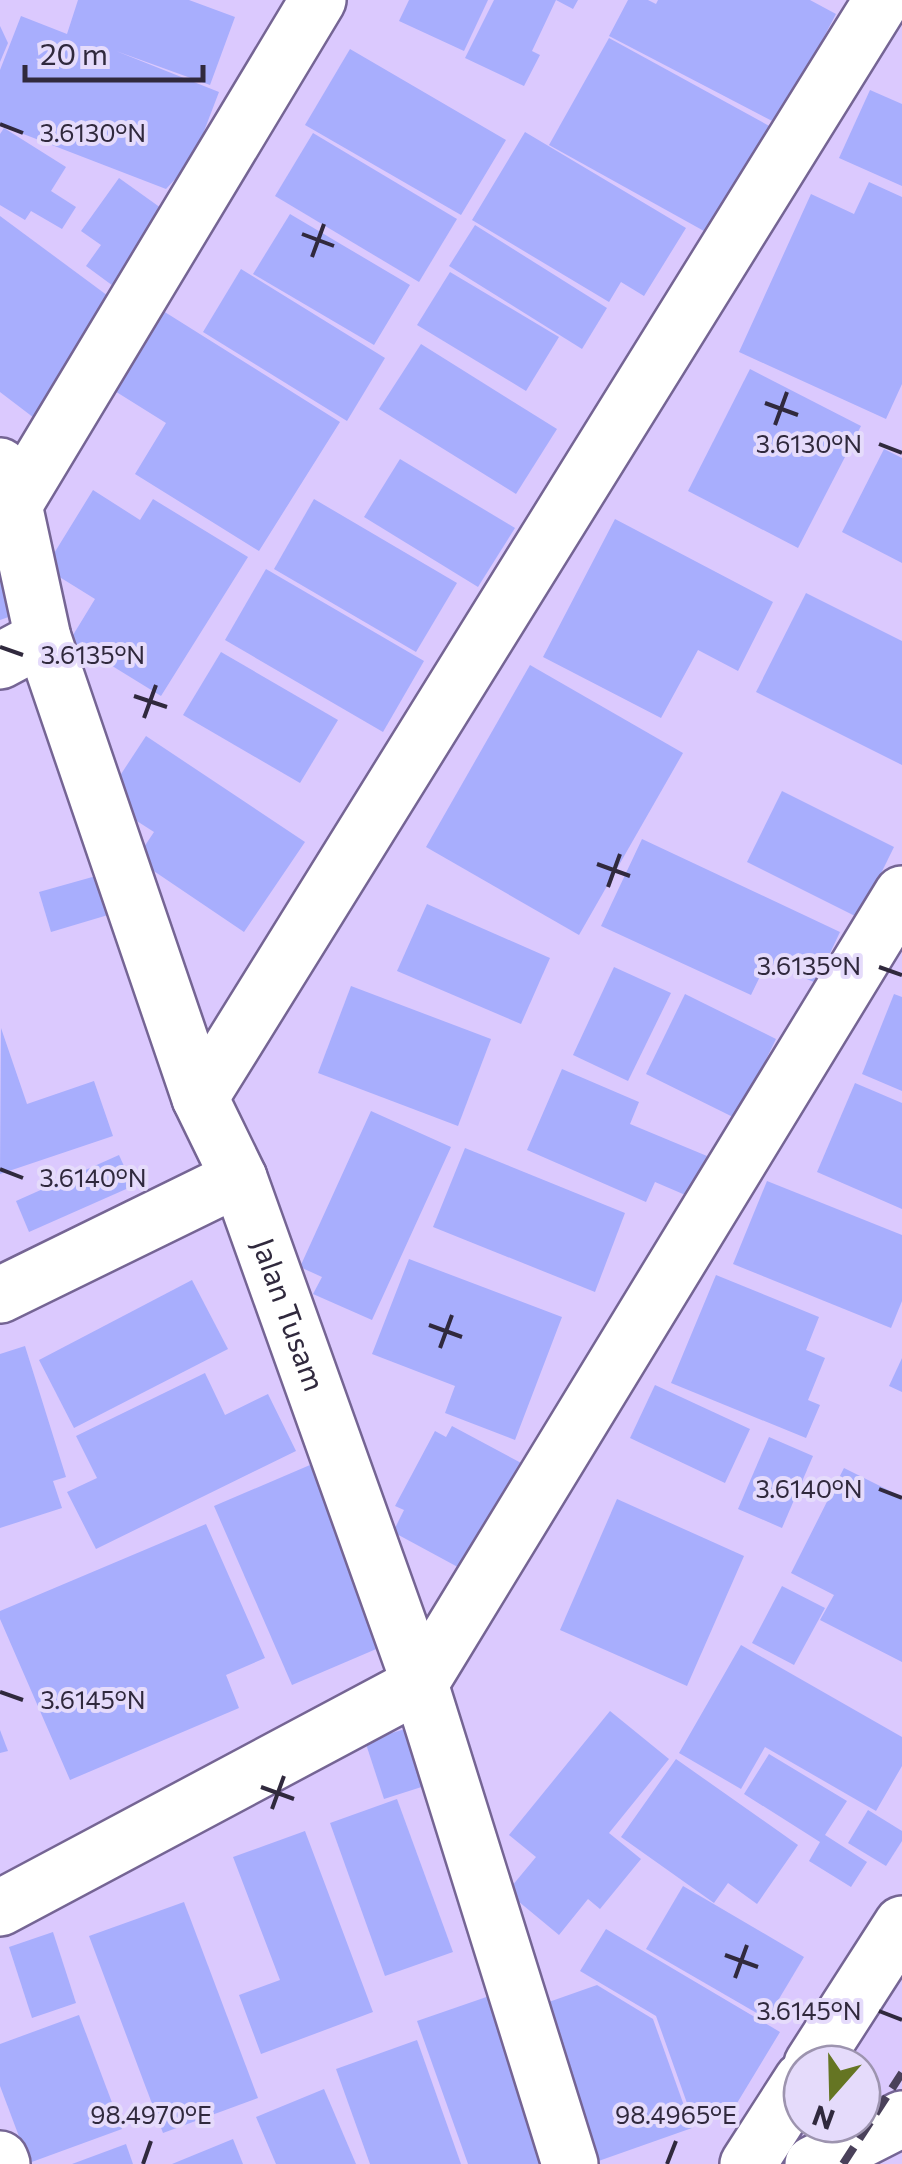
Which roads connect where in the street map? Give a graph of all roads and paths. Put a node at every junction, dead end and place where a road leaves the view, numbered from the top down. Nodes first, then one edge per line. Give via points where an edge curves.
1 (318, 0) edge
2 (882, 0) edge
3 (7, 485) edge
4 (21, 650) edge
5 (902, 894) edge
6 (200, 1098) junction
7 (239, 1178) junction
8 (0, 1295) edge
9 (420, 1684) junction
10 (0, 1908) edge
11 (902, 1924) edge
12 (825, 2044) edge
13 (782, 2111) edge
14 (902, 2120) edge
15 (570, 2164) edge
16 (748, 2164) edge
17 (813, 2164) edge

1 - 3 street
2 - 6 street
3 - 4 street, Jalan Tusam
4 - 6 street, Jalan Tusam
5 - 9 street
6 - 7 street, Jalan Tusam
7 - 8 street
7 - 9 street, Jalan Tusam
9 - 10 street
9 - 15 street, Jalan Tusam
11 - 12 street
13 - 16 street
14 - 17 street

